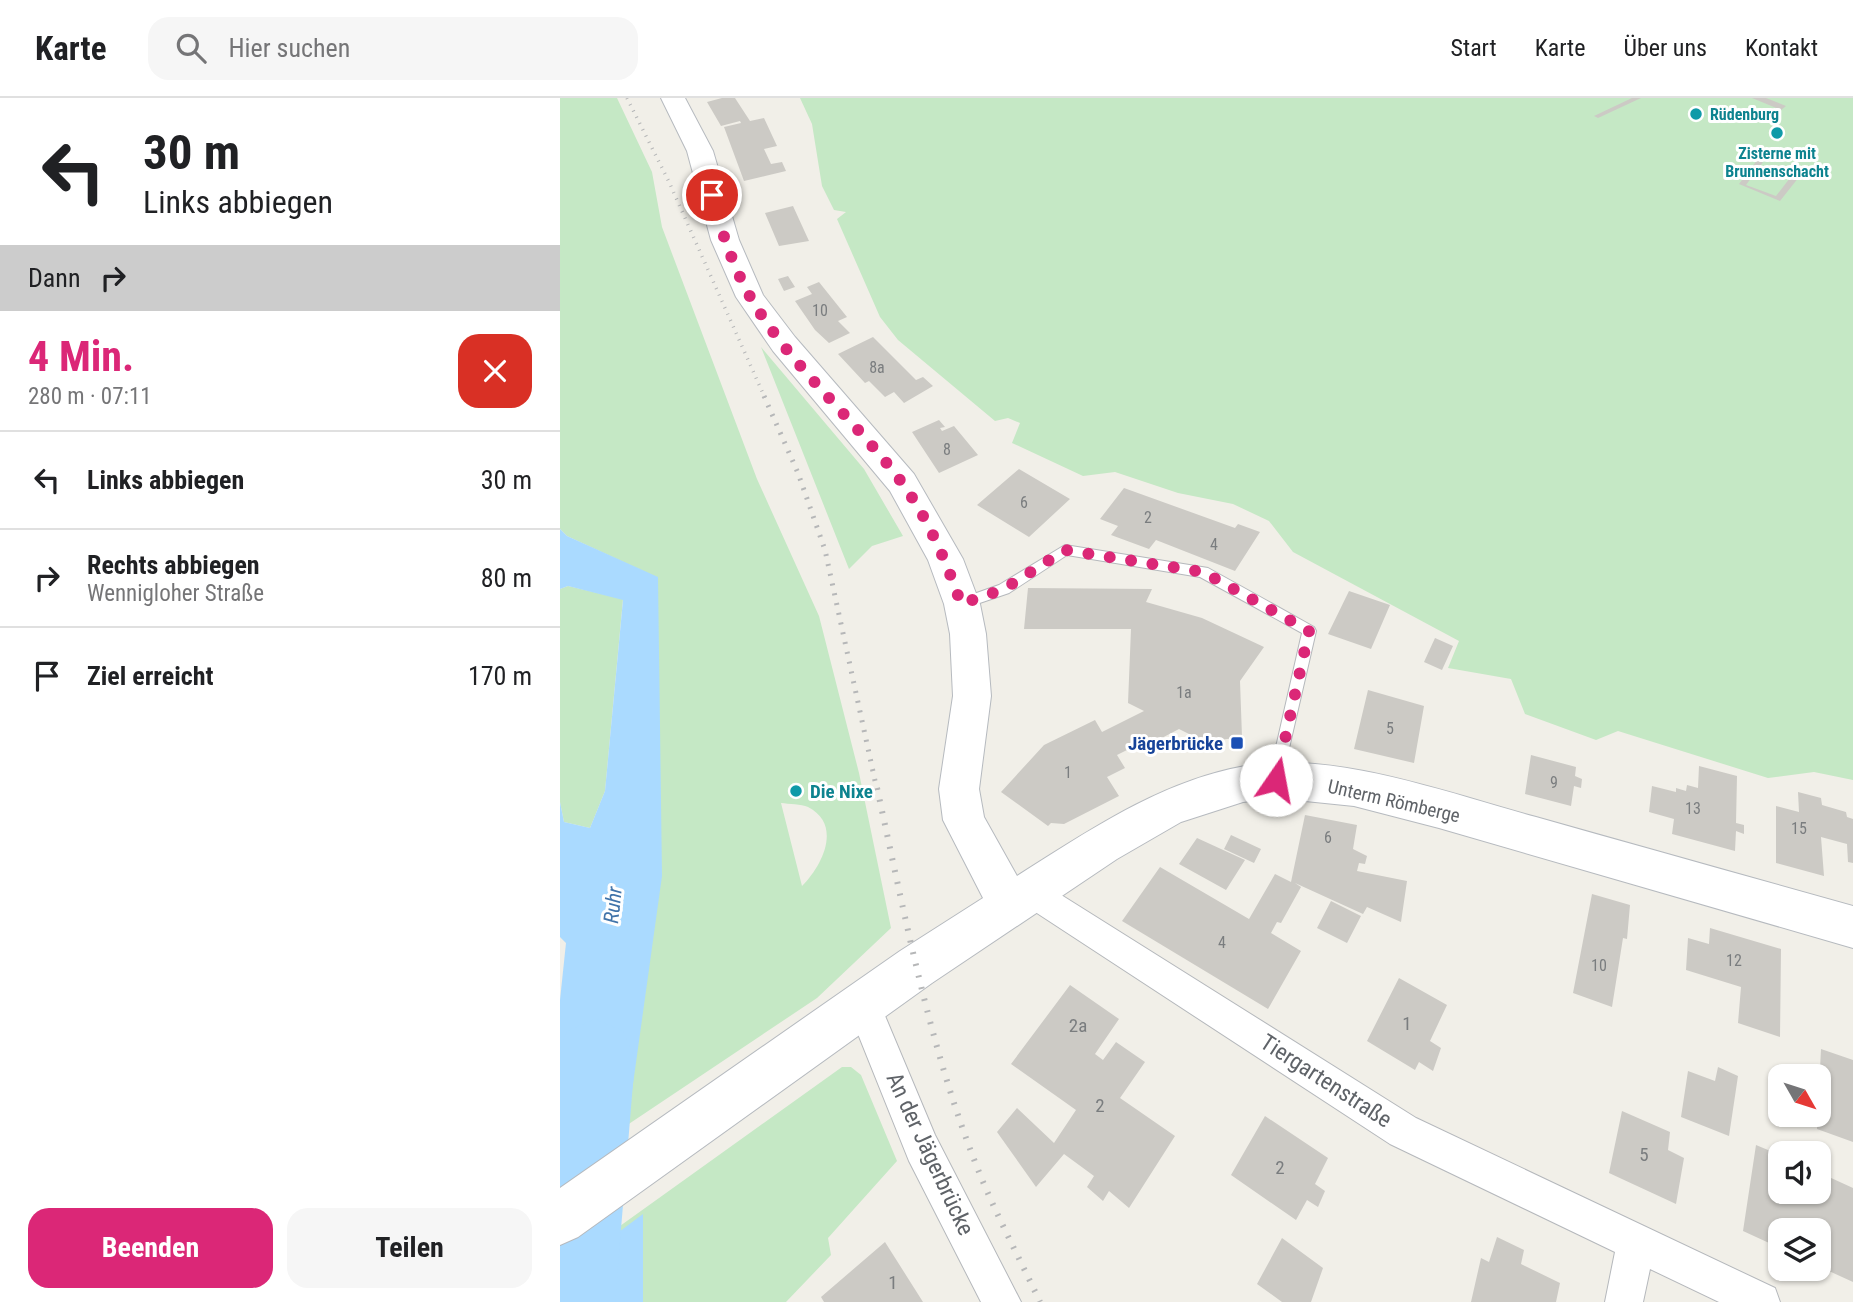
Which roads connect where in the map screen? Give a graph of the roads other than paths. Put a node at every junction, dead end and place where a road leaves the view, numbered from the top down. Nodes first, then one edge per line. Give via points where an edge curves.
1 (673, 98) edge
2 (961, 604) junction
3 (1276, 780) junction
4 (1021, 899) junction
5 (1853, 928) edge
6 (863, 1004) junction
7 (560, 1219) edge
8 (1636, 1243) junction
9 (1002, 1302) edge
10 (1624, 1302) edge
11 (1761, 1302) edge

1 - 2 main road via 700,151 725,240 750,297 784,344 902,482 945,559
2 - 3 lane via 1004,589 1065,550 1203,572 1297,624 1309,631
2 - 4 main road via 972,696 960,805 964,820
3 - 4 main road, Unterm Römberge via 1213,792 1170,807 1101,845
3 - 5 main road, Unterm Römberge via 1354,788 1427,806
4 - 6 main road, Unterm Römberge
4 - 8 street, Tiergartenstraße via 1404,1132
6 - 7 main road, Unterm Römberge
6 - 9 street, An der Jägerbrücke via 922,1148
8 - 10 street
8 - 11 street, Tiergartenstraße

